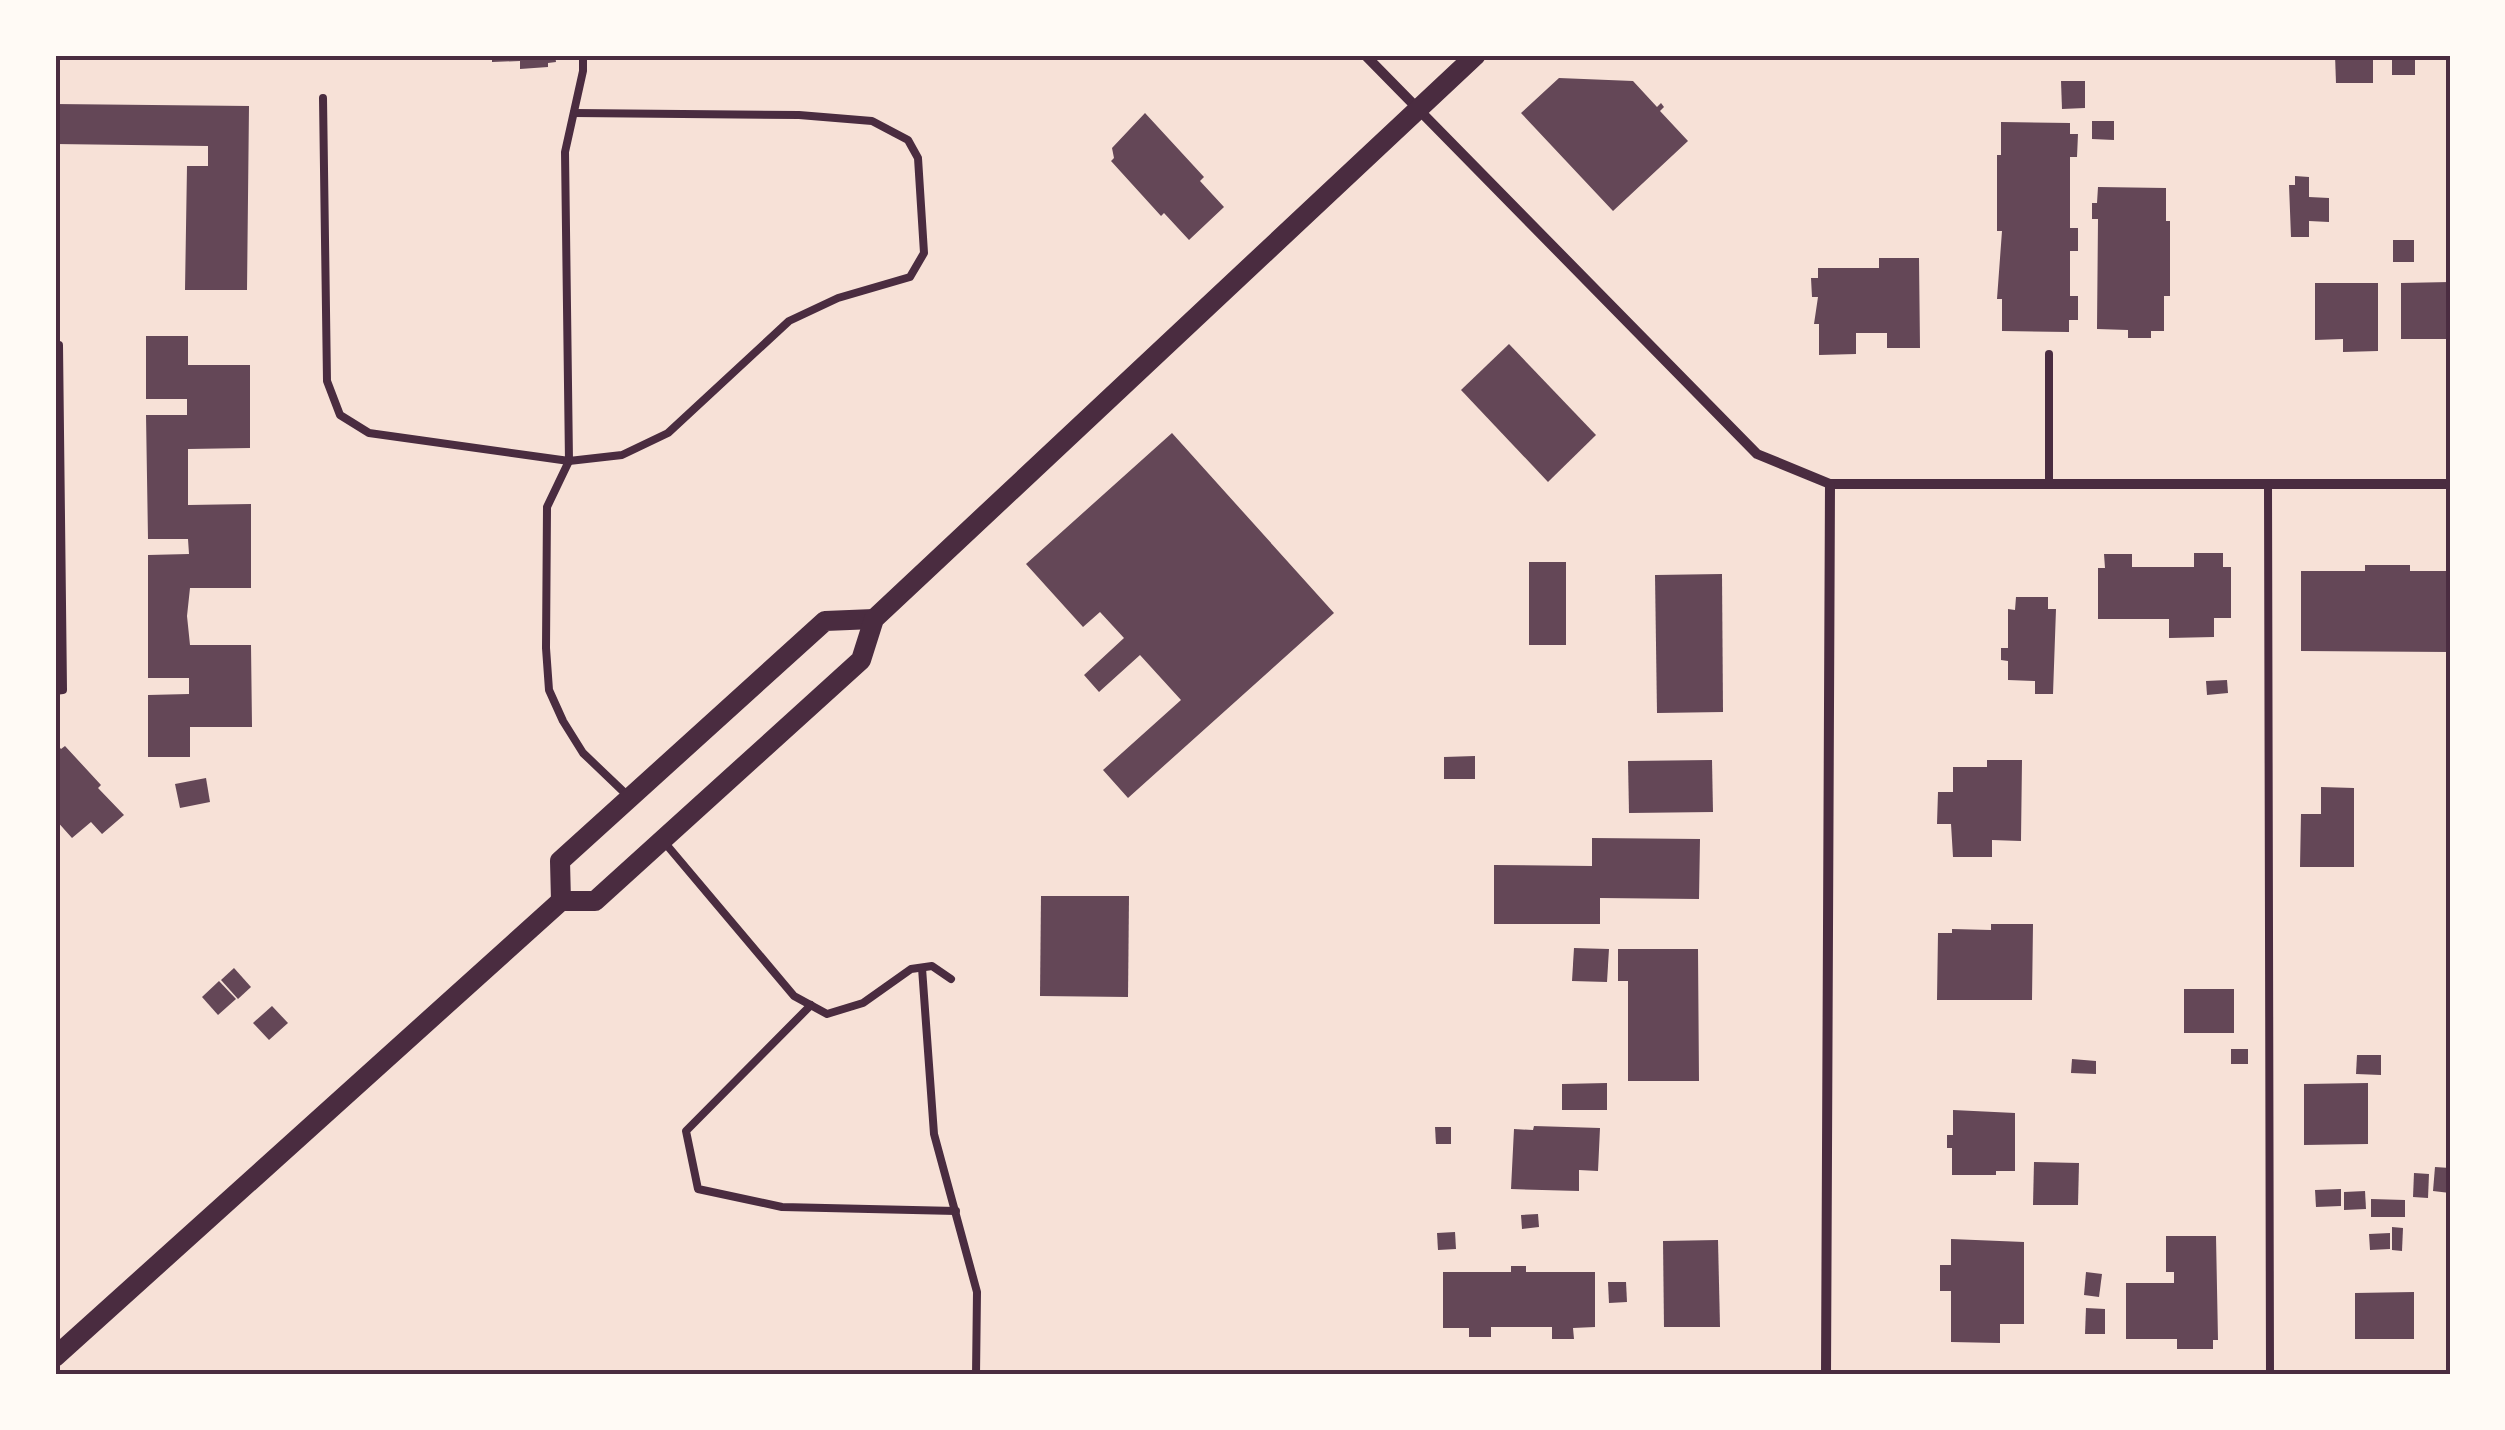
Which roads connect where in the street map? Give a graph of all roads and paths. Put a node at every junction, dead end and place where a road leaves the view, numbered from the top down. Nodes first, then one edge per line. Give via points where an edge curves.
1 (583, 55) edge
2 (1364, 55) edge
3 (1476, 55) edge
4 (324, 98) dead end
5 (1418, 108) junction
6 (574, 113) junction
7 (55, 345) edge
8 (2049, 354) dead end
9 (568, 460) junction
10 (1830, 484) junction
11 (2049, 484) junction
12 (2268, 484) junction
13 (2450, 484) edge
14 (874, 619) junction
15 (55, 690) edge
16 (630, 798) junction
17 (662, 840) junction
18 (561, 901) junction
19 (922, 968) junction
20 (951, 979) dead end
21 (811, 1005) junction
22 (956, 1211) junction
23 (55, 1357) edge
24 (976, 1375) edge
25 (1826, 1375) edge
26 (2270, 1375) edge

1 - 6 lane
2 - 5 street
3 - 5 main road
4 - 9 lane via 327,382 340,414 369,434
5 - 10 street via 1757,454
5 - 14 main road
6 - 9 lane via 565,152
6 - 9 lane via 799,114 872,121 908,140 918,158 924,252 910,278 838,298 789,321 668,434 622,455
7 - 15 lane via 62,690
8 - 11 lane
9 - 16 lane via 547,507 549,690 583,753
10 - 11 street
10 - 25 street
11 - 12 street
12 - 13 street
12 - 26 lane
14 - 16 main road via 825,621
14 - 17 main road via 861,660
16 - 18 main road via 560,861
17 - 18 main road via 595,901
17 - 21 lane via 794,996
18 - 23 main road
19 - 20 lane via 932,966
19 - 21 lane via 862,1003 827,1014
19 - 22 lane via 934,1134
21 - 22 lane via 686,1131 698,1189 782,1207
22 - 24 lane via 977,1292

